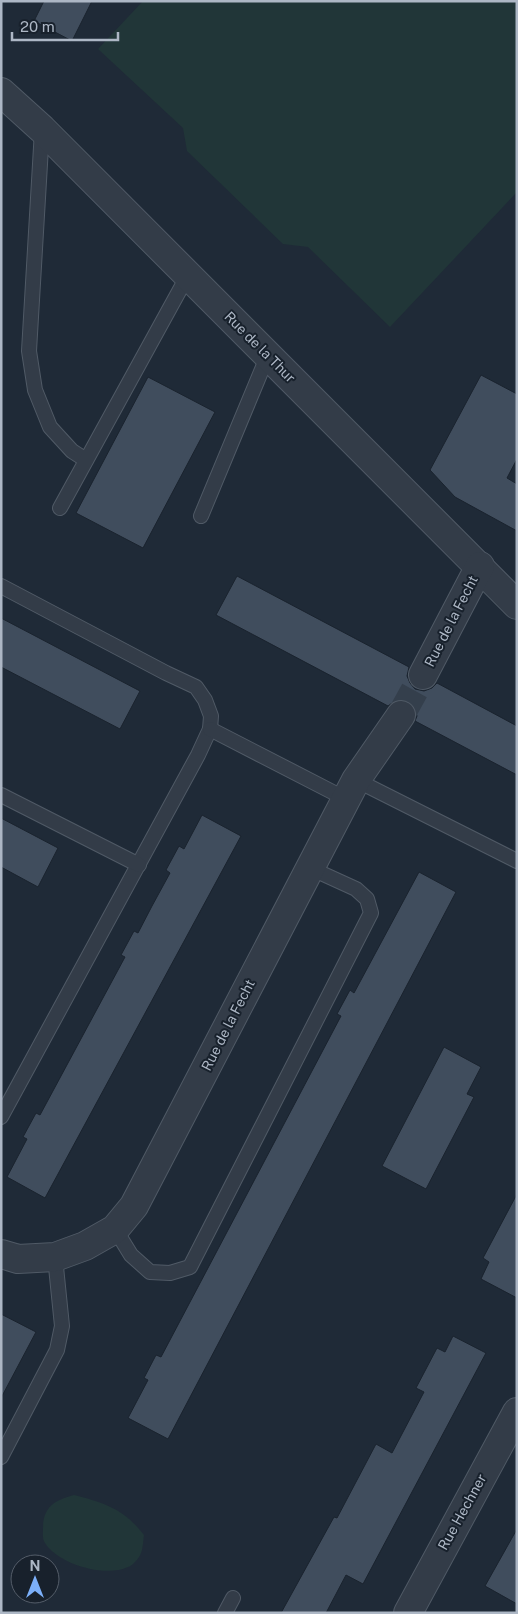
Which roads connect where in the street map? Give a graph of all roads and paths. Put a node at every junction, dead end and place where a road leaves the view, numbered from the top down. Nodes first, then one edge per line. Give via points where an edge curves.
1 (1, 92) edge
2 (42, 129) junction
3 (188, 275) junction
4 (268, 356) junction
5 (86, 460) junction
6 (60, 508) dead end
7 (201, 516) dead end
8 (480, 566) junction
9 (1, 586) edge
10 (517, 604) edge
11 (423, 675) tunnel mouth
12 (401, 715) tunnel mouth
13 (210, 728) junction
14 (351, 789) junction
15 (1, 795) edge
16 (517, 860) edge
17 (139, 865) junction
18 (310, 868) junction
19 (1, 1117) edge
20 (114, 1229) junction
21 (1, 1254) edge
22 (55, 1258) junction
23 (517, 1412) edge
24 (1, 1458) edge
25 (233, 1598) dead end
26 (225, 1613) edge
27 (408, 1613) edge

1 - 2 street, Rue de la Thur
2 - 3 street, Rue de la Thur
2 - 5 lane via 30,351 35,390 50,427 72,451
3 - 4 street, Rue de la Thur
3 - 5 lane
4 - 7 lane
4 - 8 street, Rue de la Thur
5 - 6 lane
8 - 10 street, Rue de la Thur
8 - 11 street, Rue de la Fecht
9 - 13 lane via 196,687 206,700
12 - 14 street, Rue de la Fecht
13 - 14 lane
13 - 17 lane
14 - 16 lane
14 - 18 street, Rue de la Fecht
15 - 17 lane
17 - 19 lane
18 - 20 street, Rue de la Fecht via 134,1206
18 - 20 lane via 356,889 367,899 371,913 190,1267 170,1273 150,1272 131,1255
20 - 22 street, Rue de la Fecht
21 - 22 street, Rue de la Fecht via 18,1259
22 - 24 lane via 62,1326 57,1350
23 - 27 street, Rue Hechner
25 - 26 lane

